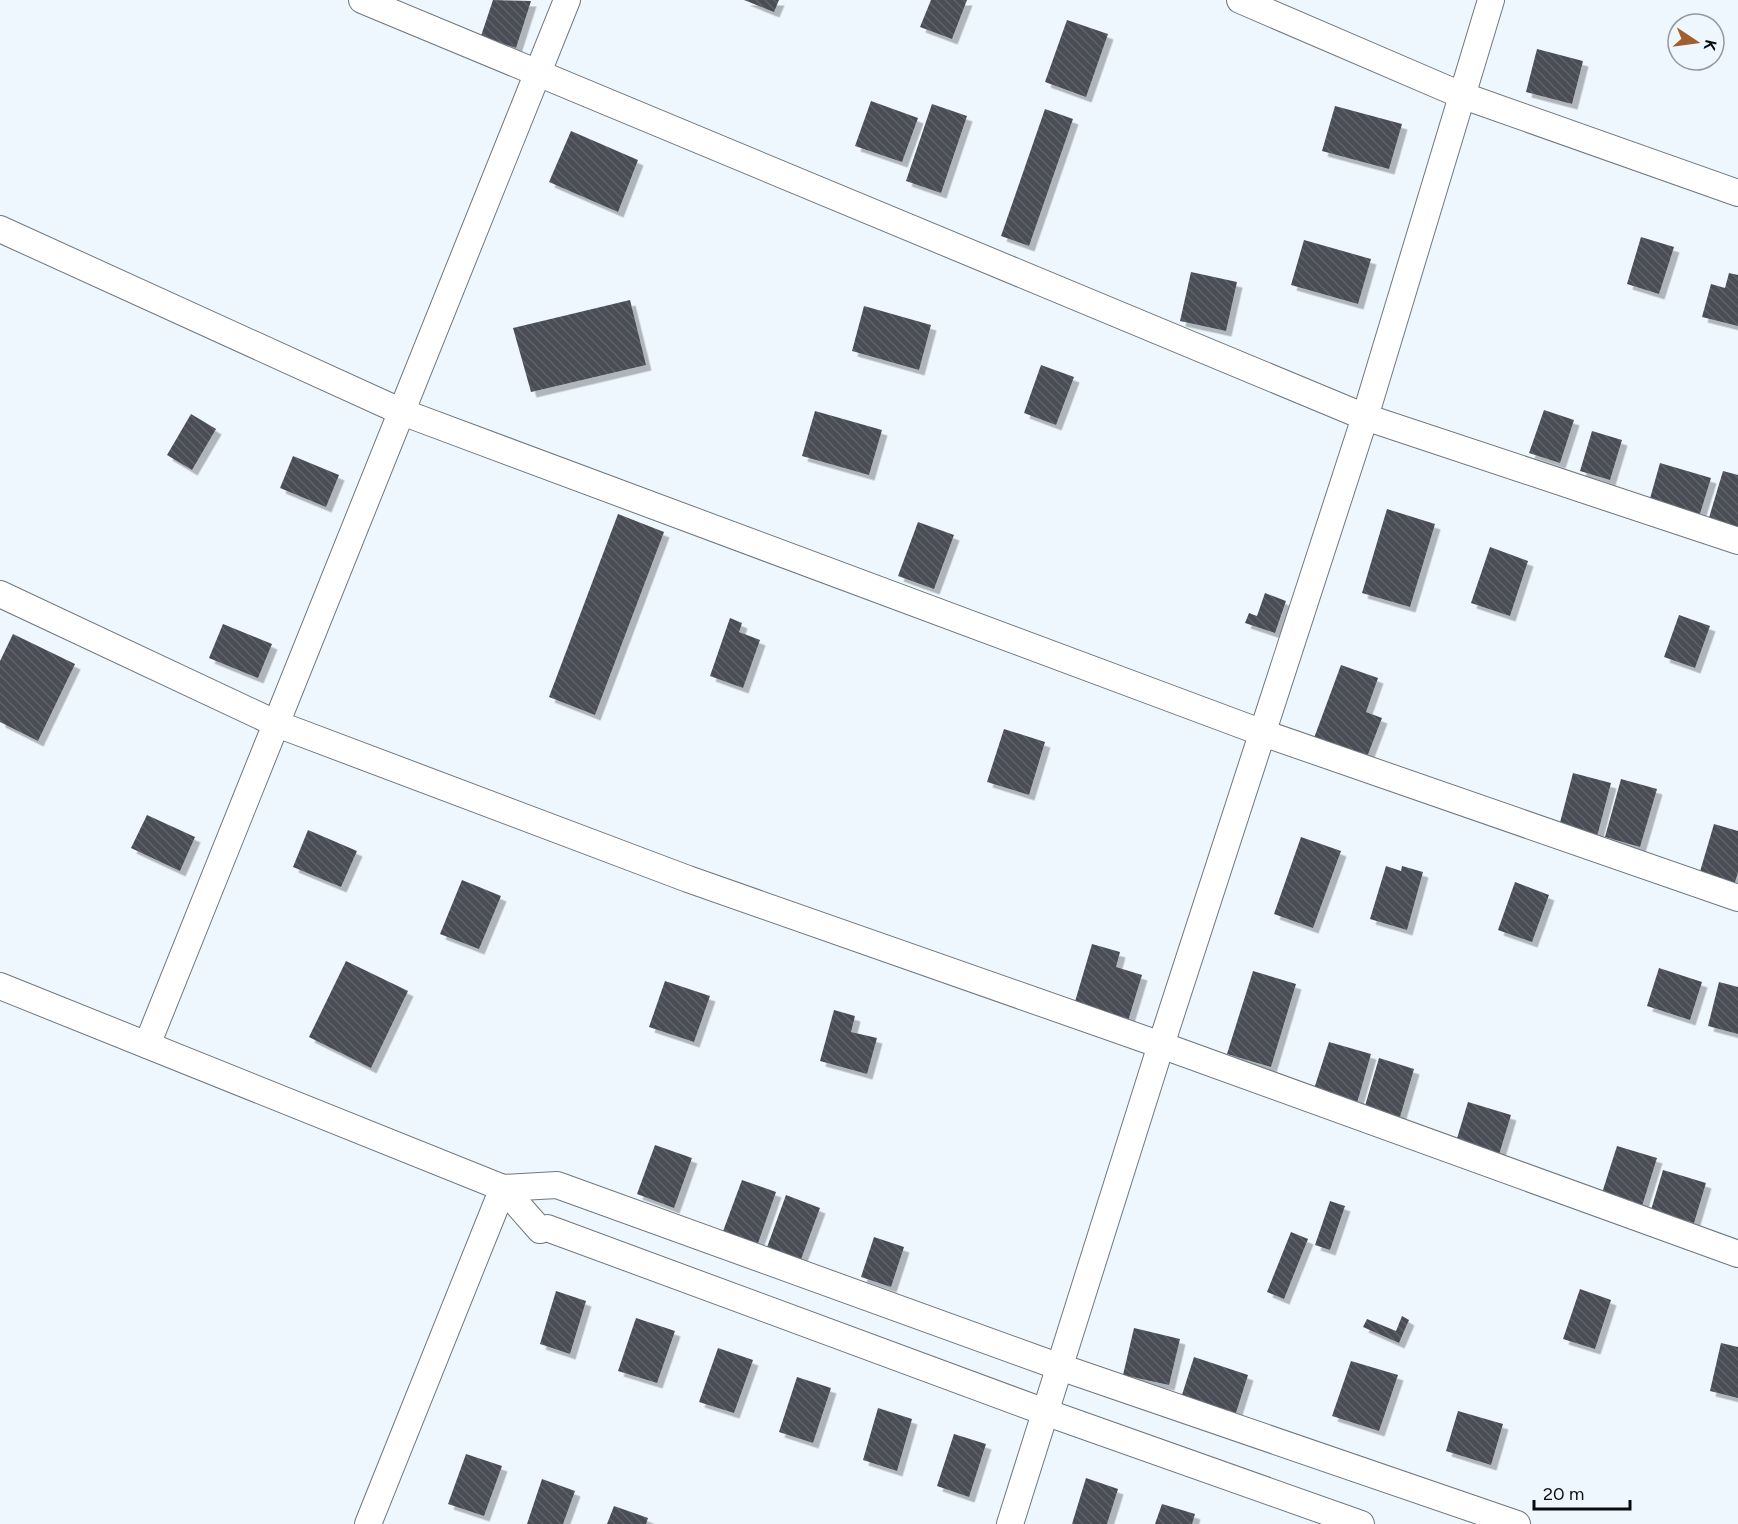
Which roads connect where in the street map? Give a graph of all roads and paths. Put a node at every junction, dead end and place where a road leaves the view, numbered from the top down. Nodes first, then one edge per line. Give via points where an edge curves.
1 (362, 0) edge
2 (567, 0) edge
3 (1240, 0) edge
4 (1491, 0) edge
5 (538, 73) junction
6 (1461, 95) junction
7 (1738, 193) edge
8 (0, 229) edge
9 (402, 412) junction
10 (1365, 417) junction
11 (1738, 542) edge
12 (0, 594) edge
13 (277, 724) junction
14 (1263, 733) junction
15 (1738, 898) edge
16 (0, 986) edge
17 (147, 1045) junction
18 (1161, 1045) junction
19 (502, 1188) junction
20 (1738, 1254) edge
21 (1060, 1367) junction
22 (1045, 1412) junction
23 (368, 1524) edge
24 (1010, 1524) edge
25 (1361, 1524) edge
26 (1517, 1524) edge

1 - 5 street
2 - 5 street
3 - 6 street
4 - 6 street
5 - 9 street
5 - 10 street
6 - 7 street
6 - 10 street
8 - 9 street
9 - 13 street
9 - 14 street
10 - 11 street
10 - 14 street
12 - 13 street
13 - 17 street
13 - 18 street via 688,879
14 - 15 street
14 - 18 street
16 - 17 street
17 - 19 street
18 - 20 street
18 - 21 street
19 - 21 street via 557,1185
19 - 22 street via 540,1230 547,1228
19 - 23 street
21 - 22 street
21 - 26 street
22 - 24 street
22 - 25 street

